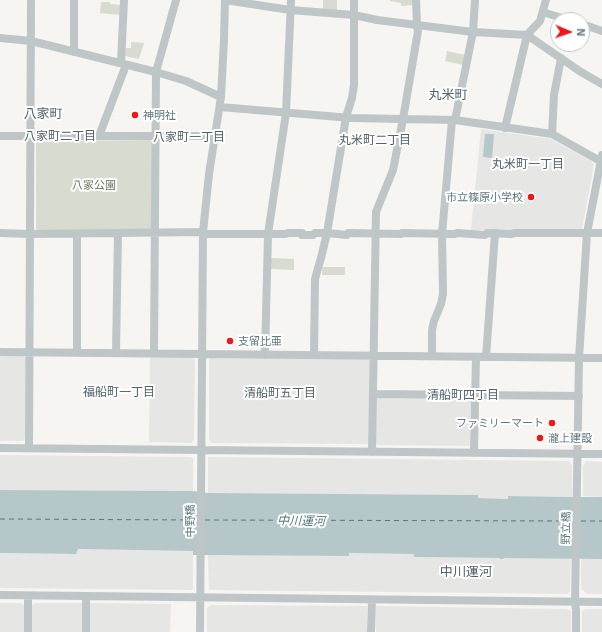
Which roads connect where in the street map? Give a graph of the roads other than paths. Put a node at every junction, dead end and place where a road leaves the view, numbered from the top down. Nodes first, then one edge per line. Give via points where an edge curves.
1 (31, 0) edge
2 (74, 0) edge
3 (124, 0) edge
4 (176, 0) edge
5 (225, 0) edge
6 (291, 0) edge
7 (354, 0) edge
8 (416, 0) edge
9 (475, 0) edge
10 (546, 0) edge
11 (290, 10) junction
12 (543, 12) junction
13 (550, 14) edge
14 (354, 15) junction
15 (417, 25) junction
16 (590, 27) edge
17 (602, 31) edge
18 (473, 32) junction
19 (526, 35) junction
20 (0, 38) edge
21 (31, 41) junction
22 (74, 52) junction
23 (561, 58) junction
24 (123, 64) junction
25 (156, 72) junction
26 (602, 84) edge
27 (221, 97) junction
28 (220, 107) junction
29 (286, 113) junction
30 (346, 117) junction
31 (403, 119) junction
32 (453, 120) junction
33 (505, 128) junction
34 (552, 134) junction
35 (0, 136) edge
36 (30, 136) junction
37 (99, 136) junction
38 (155, 136) junction
39 (215, 136) junction
40 (601, 160) edge
41 (0, 233) edge
42 (118, 233) junction
43 (154, 233) junction
44 (203, 233) junction
45 (327, 233) junction
46 (495, 233) junction
47 (587, 233) junction
48 (602, 233) edge
49 (30, 234) junction
50 (77, 234) junction
51 (268, 234) junction
52 (376, 234) junction
53 (442, 234) junction
54 (0, 352) edge
55 (30, 352) junction
56 (78, 353) junction
57 (116, 353) junction
58 (154, 353) junction
59 (202, 354) junction
60 (265, 355) junction
61 (314, 355) junction
62 (374, 356) junction
63 (432, 356) junction
64 (476, 357) junction
65 (486, 357) junction
66 (579, 358) junction
67 (602, 358) edge
68 (373, 394) junction
69 (475, 395) junction
70 (579, 396) junction
71 (0, 448) edge
72 (29, 448) junction
73 (201, 450) junction
74 (372, 452) junction
75 (474, 453) junction
76 (578, 454) junction
77 (602, 454) edge
78 (0, 595) edge
79 (28, 596) junction
80 (86, 596) junction
81 (200, 597) junction
82 (372, 600) junction
83 (575, 602) junction
84 (602, 602) edge
85 (28, 632) edge
86 (86, 632) edge
87 (200, 632) edge
88 (372, 632) edge
89 (576, 632) edge

1 - 21 street
2 - 22 street
3 - 24 street
4 - 25 street
5 - 11 street
5 - 27 street, 中野橋
6 - 11 street
7 - 14 street
8 - 15 street
9 - 18 street
10 - 12 street
11 - 14 street
11 - 29 street
12 - 13 street
12 - 19 street via 540,21
14 - 15 street
14 - 30 street via 354,85
15 - 18 street
15 - 31 street
16 - 17 street
18 - 19 street
18 - 32 street
19 - 23 street
19 - 33 street
20 - 21 street
21 - 22 street
21 - 36 street
22 - 24 street
23 - 26 street
23 - 34 street via 554,96
24 - 25 street
24 - 37 street
25 - 27 street
25 - 38 street
27 - 28 street, 中野橋
28 - 29 street
28 - 39 street, 中野橋
29 - 30 street
29 - 51 street
30 - 31 street
30 - 45 street
31 - 32 street
31 - 52 street via 393,170 376,212
32 - 33 street
32 - 53 street
33 - 34 street
34 - 40 street
35 - 36 street
36 - 37 street
36 - 49 street
37 - 38 street
38 - 39 street
38 - 43 street
39 - 44 street, 中野橋
40 - 47 street, 野立橋
41 - 49 street
42 - 43 street
42 - 50 street
42 - 57 street
43 - 44 street
43 - 58 street
44 - 51 street
44 - 59 street, 中野橋
45 - 51 street
45 - 52 street
45 - 61 street via 315,279
46 - 47 street
46 - 53 street
46 - 65 street
47 - 48 street
47 - 66 street, 野立橋
49 - 50 street
49 - 55 street
50 - 56 street
51 - 60 street
52 - 53 street
52 - 62 street
53 - 63 street via 443,294 432,330
54 - 55 street
55 - 56 street
55 - 72 street
56 - 57 street
57 - 58 street
58 - 59 street
59 - 60 street
59 - 73 street, 中野橋
60 - 61 street
61 - 62 street
62 - 63 street
62 - 68 street
63 - 64 street
64 - 65 street
64 - 69 street
65 - 66 street
66 - 67 street
66 - 70 street, 野立橋
68 - 69 street
68 - 74 street
69 - 70 street
69 - 75 street
70 - 76 street, 野立橋
71 - 72 street
72 - 73 street
73 - 74 street
73 - 81 street, 中野橋
74 - 75 street
75 - 76 street
76 - 77 street
76 - 83 street, 野立橋
78 - 79 street
79 - 80 street
79 - 85 street
80 - 81 street
80 - 86 street
81 - 82 street
81 - 87 street, 中野橋
82 - 83 street
82 - 88 street
83 - 84 street
83 - 89 street, 野立橋

